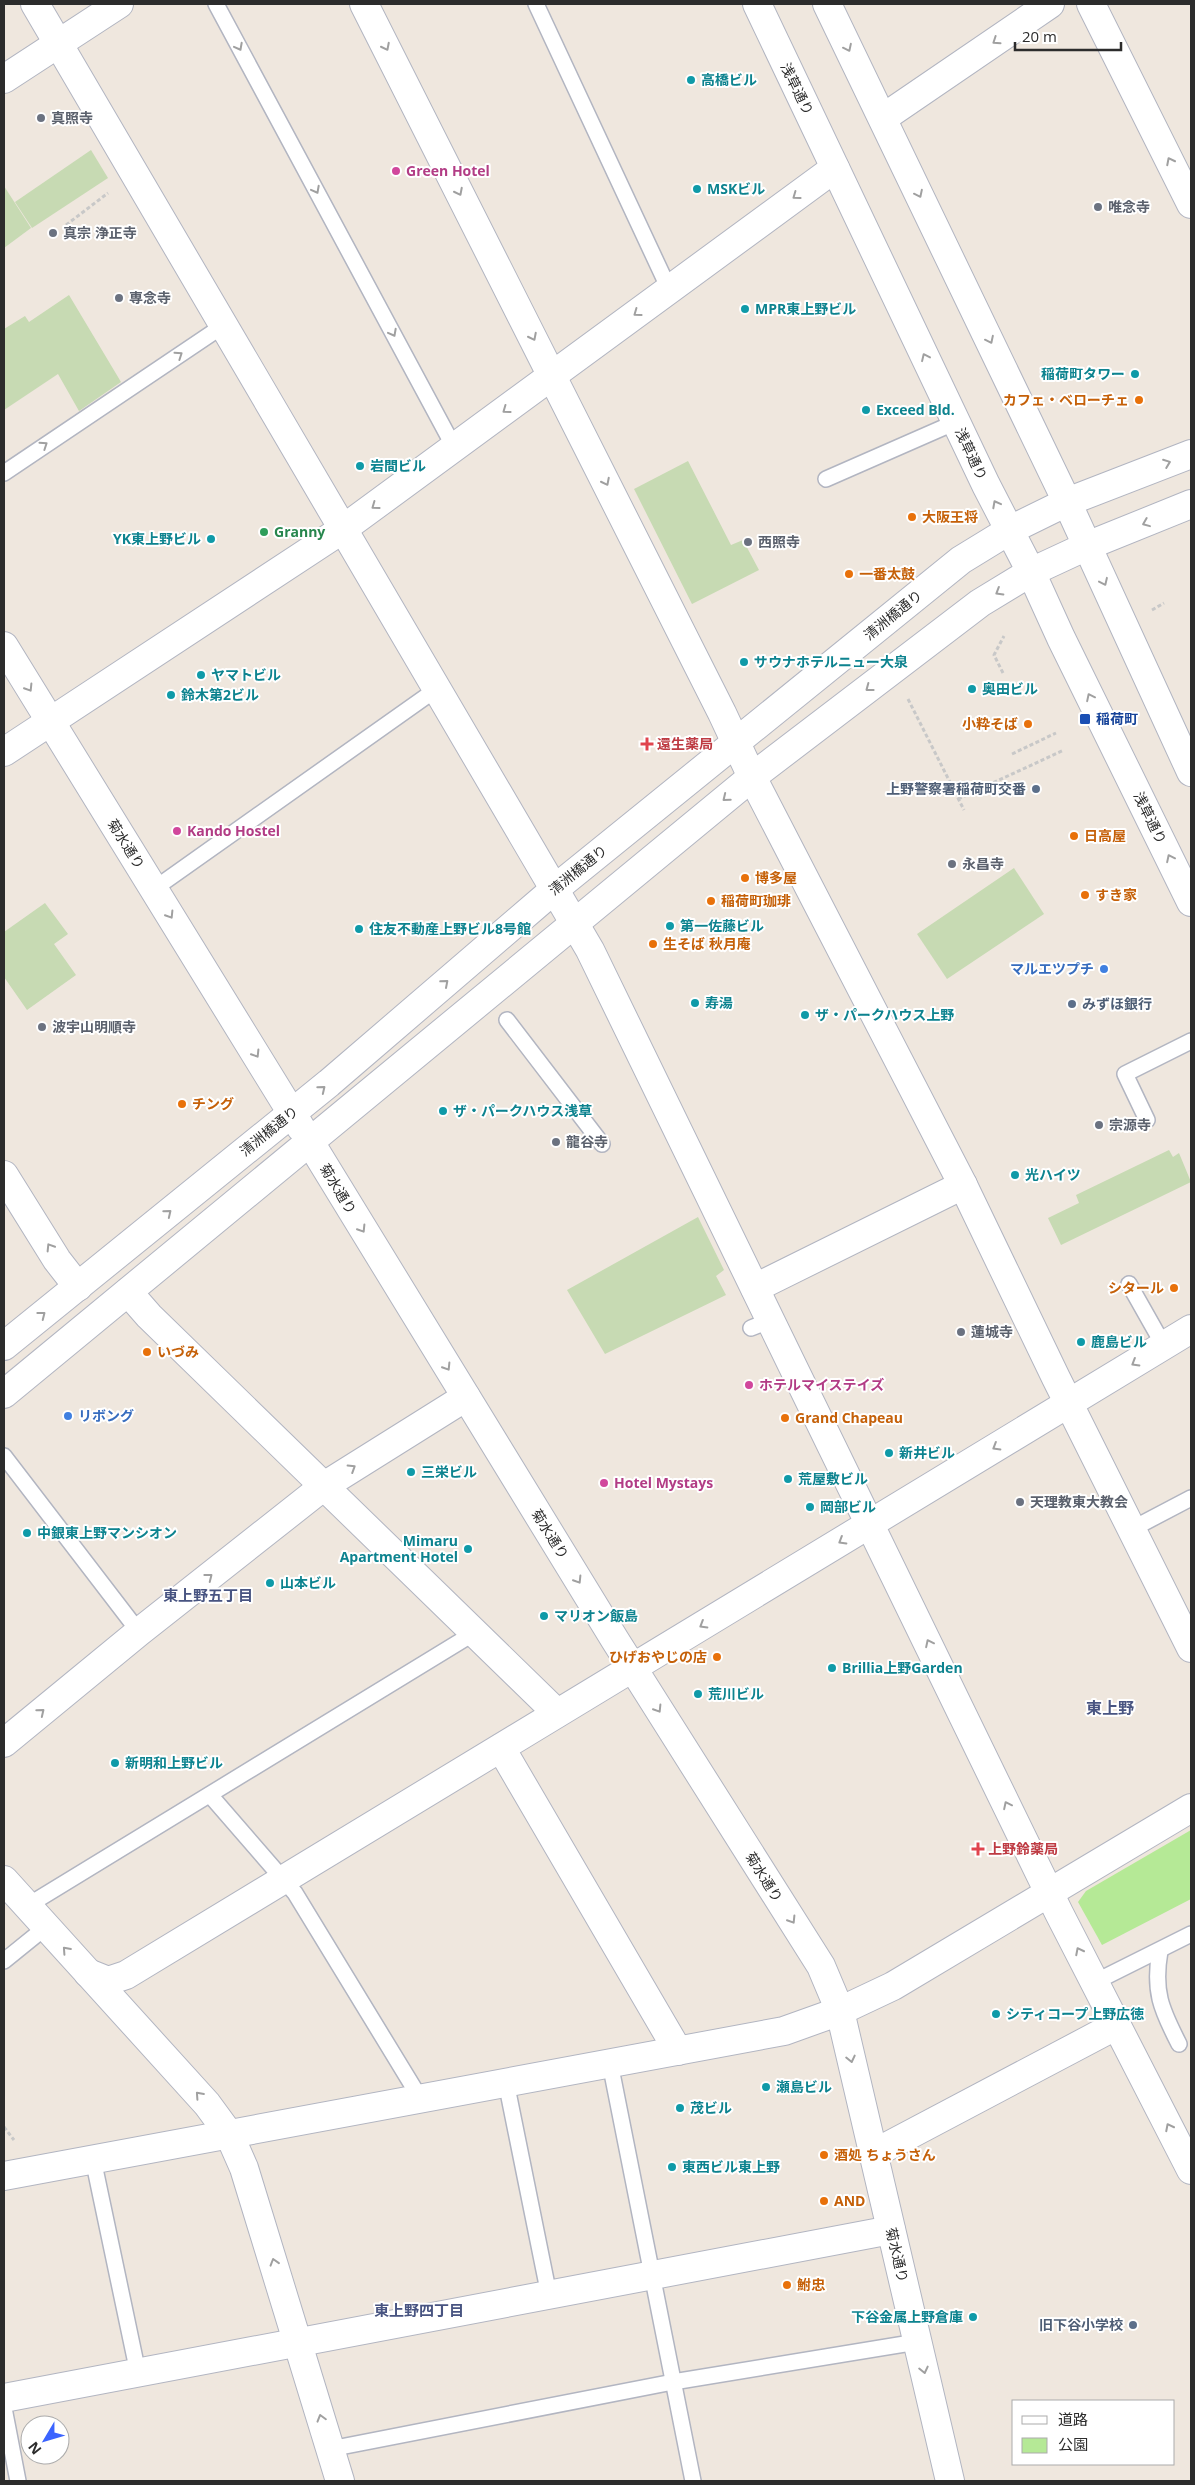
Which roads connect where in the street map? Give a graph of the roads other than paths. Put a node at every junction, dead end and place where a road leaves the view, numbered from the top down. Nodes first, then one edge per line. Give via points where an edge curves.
1 (35, 4) edge
2 (119, 4) edge
3 (216, 4) edge
4 (364, 4) edge
5 (536, 4) edge
6 (757, 4) edge
7 (827, 4) edge
8 (1050, 4) edge
9 (1091, 4) edge
10 (59, 43) junction
11 (4, 79) edge
12 (883, 118) junction
13 (835, 168) junction
14 (1191, 204) edge
15 (669, 289) junction
16 (224, 325) junction
17 (552, 376) junction
18 (956, 422) junction
19 (454, 447) junction
20 (1191, 454) edge
21 (4, 472) edge
22 (826, 479) dead end
23 (1067, 502) junction
24 (1191, 504) edge
25 (343, 529) junction
26 (1010, 530) junction
27 (1087, 546) junction
28 (1031, 572) junction
29 (4, 646) edge
30 (438, 688) junction
31 (50, 722) junction
32 (736, 742) junction
33 (4, 752) edge
34 (1191, 772) edge
35 (752, 777) junction
36 (556, 888) junction
37 (154, 889) junction
38 (1191, 902) edge
39 (575, 921) junction
40 (507, 1020) dead end
41 (1191, 1041) edge
42 (292, 1113) junction
43 (1147, 1120) dead end
44 (310, 1142) junction
45 (602, 1144) dead end
46 (4, 1175) edge
47 (963, 1185) junction
48 (1129, 1284) dead end
49 (78, 1286) junction
50 (755, 1288) junction
51 (128, 1292) junction
52 (1191, 1329) edge
53 (4, 1346) edge
54 (1164, 1346) junction
55 (4, 1394) edge
56 (466, 1397) junction
57 (1070, 1403) junction
58 (4, 1456) edge
59 (324, 1486) junction
60 (1191, 1498) edge
61 (871, 1523) junction
62 (1132, 1529) junction
63 (139, 1632) junction
64 (474, 1633) junction
65 (1191, 1648) edge
66 (632, 1668) junction
67 (558, 1713) junction
68 (4, 1743) edge
69 (501, 1748) junction
70 (210, 1795) junction
71 (1191, 1808) edge
72 (4, 1880) edge
73 (284, 1880) junction
74 (1050, 1893) junction
75 (27, 1906) junction
76 (46, 1927) junction
77 (1191, 1934) edge
78 (1160, 1951) junction
79 (4, 1961) edge
80 (88, 1973) junction
81 (1095, 1982) junction
82 (840, 2011) junction
83 (1117, 2025) junction
84 (1180, 2044) dead end
85 (678, 2050) junction
86 (610, 2063) junction
87 (506, 2082) junction
88 (420, 2098) junction
89 (229, 2134) junction
90 (873, 2154) junction
91 (93, 2160) junction
92 (1191, 2170) edge
93 (4, 2176) edge
94 (891, 2230) junction
95 (652, 2274) junction
96 (549, 2295) junction
97 (917, 2342) junction
98 (299, 2344) junction
99 (138, 2373) junction
100 (673, 2382) junction
101 (4, 2398) edge
102 (4, 2408) edge
103 (330, 2449) junction
104 (18, 2481) edge
105 (340, 2481) edge
106 (693, 2481) edge
107 (950, 2481) edge

1 - 10 street
2 - 10 street
3 -> 19 lane
4 -> 17 street
5 - 15 lane
6 - 13 street, 浅草通り
7 -> 12 street
8 -> 12 street
14 -> 9 street
10 - 11 street
10 - 16 street
12 -> 23 street
13 -> 15 street
18 -> 13 street, 浅草通り
15 -> 17 street
21 -> 16 lane
16 - 25 street
17 -> 19 street
17 -> 32 street
18 - 22 lane
26 -> 18 street, 浅草通り
19 -> 25 street
23 -> 20 street, 清洲橋通り
23 - 26 street, 清洲橋通り
23 - 27 street
24 -> 27 street
25 - 30 street
25 - 31 street
26 - 28 street, 浅草通り
26 - 32 street, 清洲橋通り via 961,560
27 - 28 street
27 -> 34 street
28 -> 35 street via 980,603
38 -> 28 street, 浅草通り
29 -> 31 street, 菊水通り
30 - 36 street
30 - 37 lane
31 - 33 street
31 - 37 street, 菊水通り
32 - 35 street
32 - 36 street, 清洲橋通り
35 -> 39 street
35 - 47 street
36 - 39 street
42 -> 36 street, 清洲橋通り
37 -> 42 street, 菊水通り
39 - 44 street
39 - 50 street
40 - 45 lane
41 - 43 lane via 1124,1074
42 - 44 street, 菊水通り
49 -> 42 street, 清洲橋通り
44 - 51 street
44 -> 56 street, 菊水通り
49 -> 46 street via 57,1260
47 - 50 street
47 - 57 street
48 - 54 lane
53 -> 49 street, 清洲橋通り
50 - 61 street via 761,1324
51 - 55 street
51 - 59 street
52 - 54 street
54 -> 57 street
59 -> 56 street
56 -> 66 street, 菊水通り
57 -> 61 street
57 - 62 street
58 - 63 lane
63 -> 59 street
59 - 64 street
60 - 62 lane
61 -> 66 street
74 -> 61 street
62 - 65 street
68 -> 63 street
64 - 67 street
64 - 70 lane
66 - 67 street
66 -> 82 street, 菊水通り via 821,1966
67 - 69 street
69 - 73 street
69 - 85 street
70 - 73 lane
70 - 75 lane
71 - 74 street
72 - 75 street
73 - 80 street via 118,1979 100,1980
73 - 88 lane
81 -> 74 street
74 - 82 street via 893,1986
75 - 76 street
76 - 79 lane
80 -> 76 street
77 - 78 lane
78 - 81 lane
78 - 84 lane via 1157,1996
89 -> 80 street via 207,2104
81 - 83 street
82 - 85 street via 784,2031
82 -> 90 street, 菊水通り
83 - 90 street
92 -> 83 street
85 - 86 street
86 - 87 street
86 - 95 lane
87 - 88 street
87 - 96 lane
88 - 89 street
89 - 91 street
98 -> 89 street via 244,2168
90 - 94 street, 菊水通り
91 - 93 street
91 - 99 lane
94 - 95 street
94 - 97 street, 菊水通り
95 - 96 street
95 - 100 lane
96 - 98 street
97 - 100 lane
97 -> 107 street, 菊水通り
98 - 99 street
103 -> 98 street
99 - 101 street
100 - 103 lane
100 - 106 lane
102 - 104 lane
103 - 105 street

